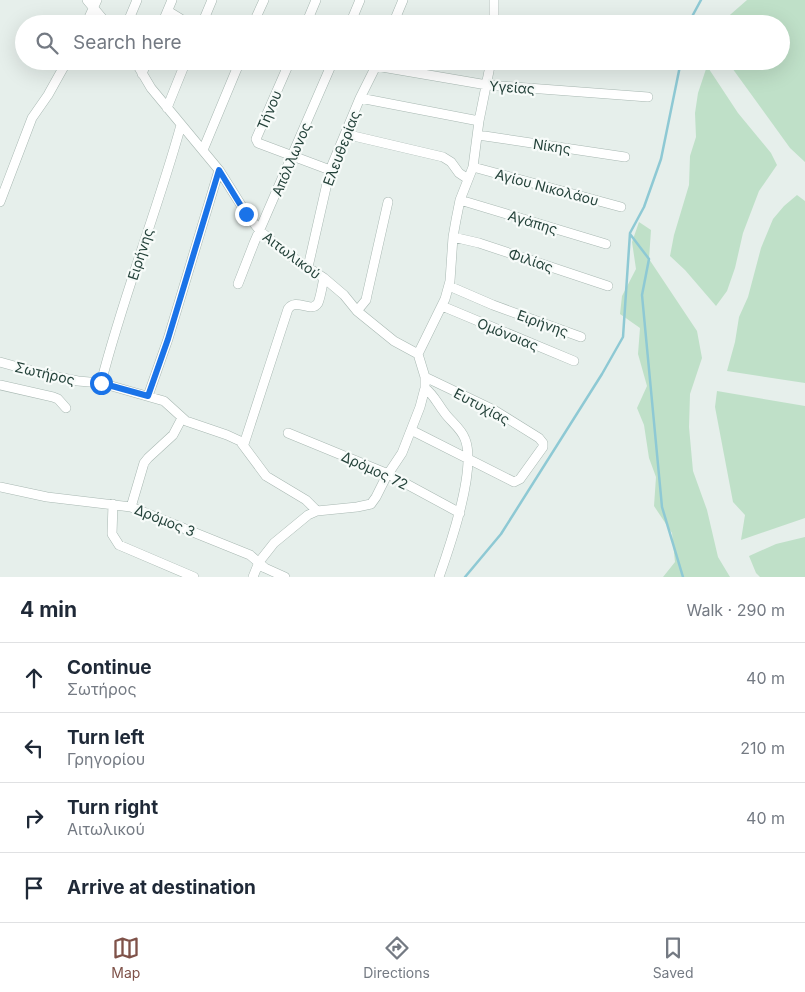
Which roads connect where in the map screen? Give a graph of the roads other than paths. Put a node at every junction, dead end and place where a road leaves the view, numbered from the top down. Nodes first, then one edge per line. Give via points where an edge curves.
1 (86, 0) edge
2 (137, 0) edge
3 (172, 0) edge
4 (212, 0) edge
5 (264, 0) edge
6 (316, 0) edge
7 (360, 0) edge
8 (403, 0) edge
9 (494, 0) edge
10 (95, 4) edge
11 (168, 11) junction
12 (102, 15) edge
13 (130, 15) edge
14 (166, 15) edge
15 (174, 15) edge
16 (206, 15) edge
17 (257, 15) edge
18 (310, 15) edge
19 (354, 15) edge
20 (397, 15) edge
21 (494, 15) edge
22 (62, 70) edge
23 (140, 70) edge
24 (144, 70) edge
25 (182, 70) edge
26 (236, 70) edge
27 (286, 70) edge
28 (329, 70) edge
29 (374, 70) edge
30 (408, 70) edge
31 (490, 70) edge
32 (142, 74) junction
33 (487, 85) junction
34 (648, 97) dead end
35 (360, 98) junction
36 (167, 108) junction
37 (479, 121) junction
38 (181, 125) junction
39 (345, 134) junction
40 (478, 135) junction
41 (203, 150) junction
42 (292, 157) junction
43 (625, 157) dead end
44 (473, 167) junction
45 (219, 170) junction
46 (330, 170) junction
47 (468, 179) junction
48 (460, 200) junction
49 (0, 202) edge
50 (388, 202) dead end
51 (621, 207) dead end
52 (260, 231) junction
53 (453, 237) junction
54 (606, 244) dead end
55 (308, 267) junction
56 (324, 278) junction
57 (238, 284) dead end
58 (449, 286) junction
59 (608, 286) dead end
60 (442, 306) junction
61 (357, 311) junction
62 (581, 337) dead end
63 (418, 354) junction
64 (574, 361) dead end
65 (0, 362) edge
66 (425, 377) junction
67 (101, 383) junction
68 (0, 385) edge
69 (425, 388) junction
70 (148, 396) junction
71 (66, 408) dead end
72 (182, 418) junction
73 (411, 430) junction
74 (288, 433) dead end
75 (244, 444) junction
76 (468, 458) junction
77 (388, 474) junction
78 (0, 487) edge
79 (113, 504) junction
80 (131, 507) junction
81 (317, 511) junction
82 (460, 512) junction
83 (261, 564) junction
84 (194, 577) edge
85 (254, 577) edge
86 (285, 577) edge
87 (440, 577) edge

1 - 10 street
2 - 13 street
3 - 11 street
4 - 16 street
5 - 17 street
6 - 18 street
7 - 19 street
8 - 20 street
9 - 21 street
10 - 12 street
11 - 14 street
11 - 15 street
22 - 49 street via 32,118
23 - 32 street, Αιτωλικού
24 - 32 street
25 - 36 street
26 - 41 street
27 - 42 street, Τήνου via 256,139 258,143
28 - 42 street, Απόλλωνος
29 - 35 street, Ελευθερίας
30 - 33 street, Υγείας
31 - 33 street
32 - 36 street, Αιτωλικού
33 - 34 street, Υγείας
33 - 37 street
35 - 37 street
35 - 39 street, Ελευθερίας
36 - 38 street, Αιτωλικού
37 - 40 street
38 - 41 street, Αιτωλικού
38 - 67 street, Ειρήνης via 112,338
39 - 46 street, Ελευθερίας
39 - 47 street via 442,157
40 - 43 street, Νίκης
40 - 44 street
41 - 45 street, Αιτωλικού
42 - 46 street, Τήνου
42 - 52 street, Απόλλωνος
44 - 47 street
44 - 51 street, Αγίου Νικολάου
45 - 52 street, Αιτωλικού
45 - 70 street
46 - 55 street, Ελευθερίας
47 - 48 street
48 - 53 street
48 - 54 street, Αγάπης
50 - 61 street via 366,300
52 - 55 street, Αιτωλικού
52 - 57 street, Απόλλωνος
53 - 58 street
53 - 59 street, Φιλίας
55 - 56 street, Αιτωλικού
56 - 61 street, Αιτωλικού
56 - 75 street via 316,305 296,304 288,309
58 - 60 street
58 - 62 street, Ειρήνης
60 - 63 street
60 - 64 street, Ομόνοιας
61 - 63 street, Αιτωλικού
63 - 66 street
65 - 67 street, Σωτήρος via 43,374
66 - 69 street
66 - 76 street, Ευτυχίας via 494,410 543,443 542,449 516,482
67 - 70 street, Σωτήρος
68 - 71 street via 53,397
69 - 73 street
69 - 76 street via 463,434
70 - 72 street, Σωτήρος via 164,401
72 - 75 street, Σωτήρος
72 - 80 street via 173,435 144,463
73 - 76 street
73 - 77 street via 402,453
74 - 77 street, Δρόμος 72
75 - 81 street via 266,476 306,500
76 - 82 street
77 - 81 street via 371,504
77 - 82 street, Δρόμος 72
78 - 79 street, Δρόμος 3 via 47,497
79 - 80 street, Δρόμος 3
79 - 84 street via 112,534 119,546
80 - 83 street, Δρόμος 3 via 250,555
81 - 83 street via 274,544
82 - 87 street
83 - 85 street
83 - 86 street, Δρόμος 3

